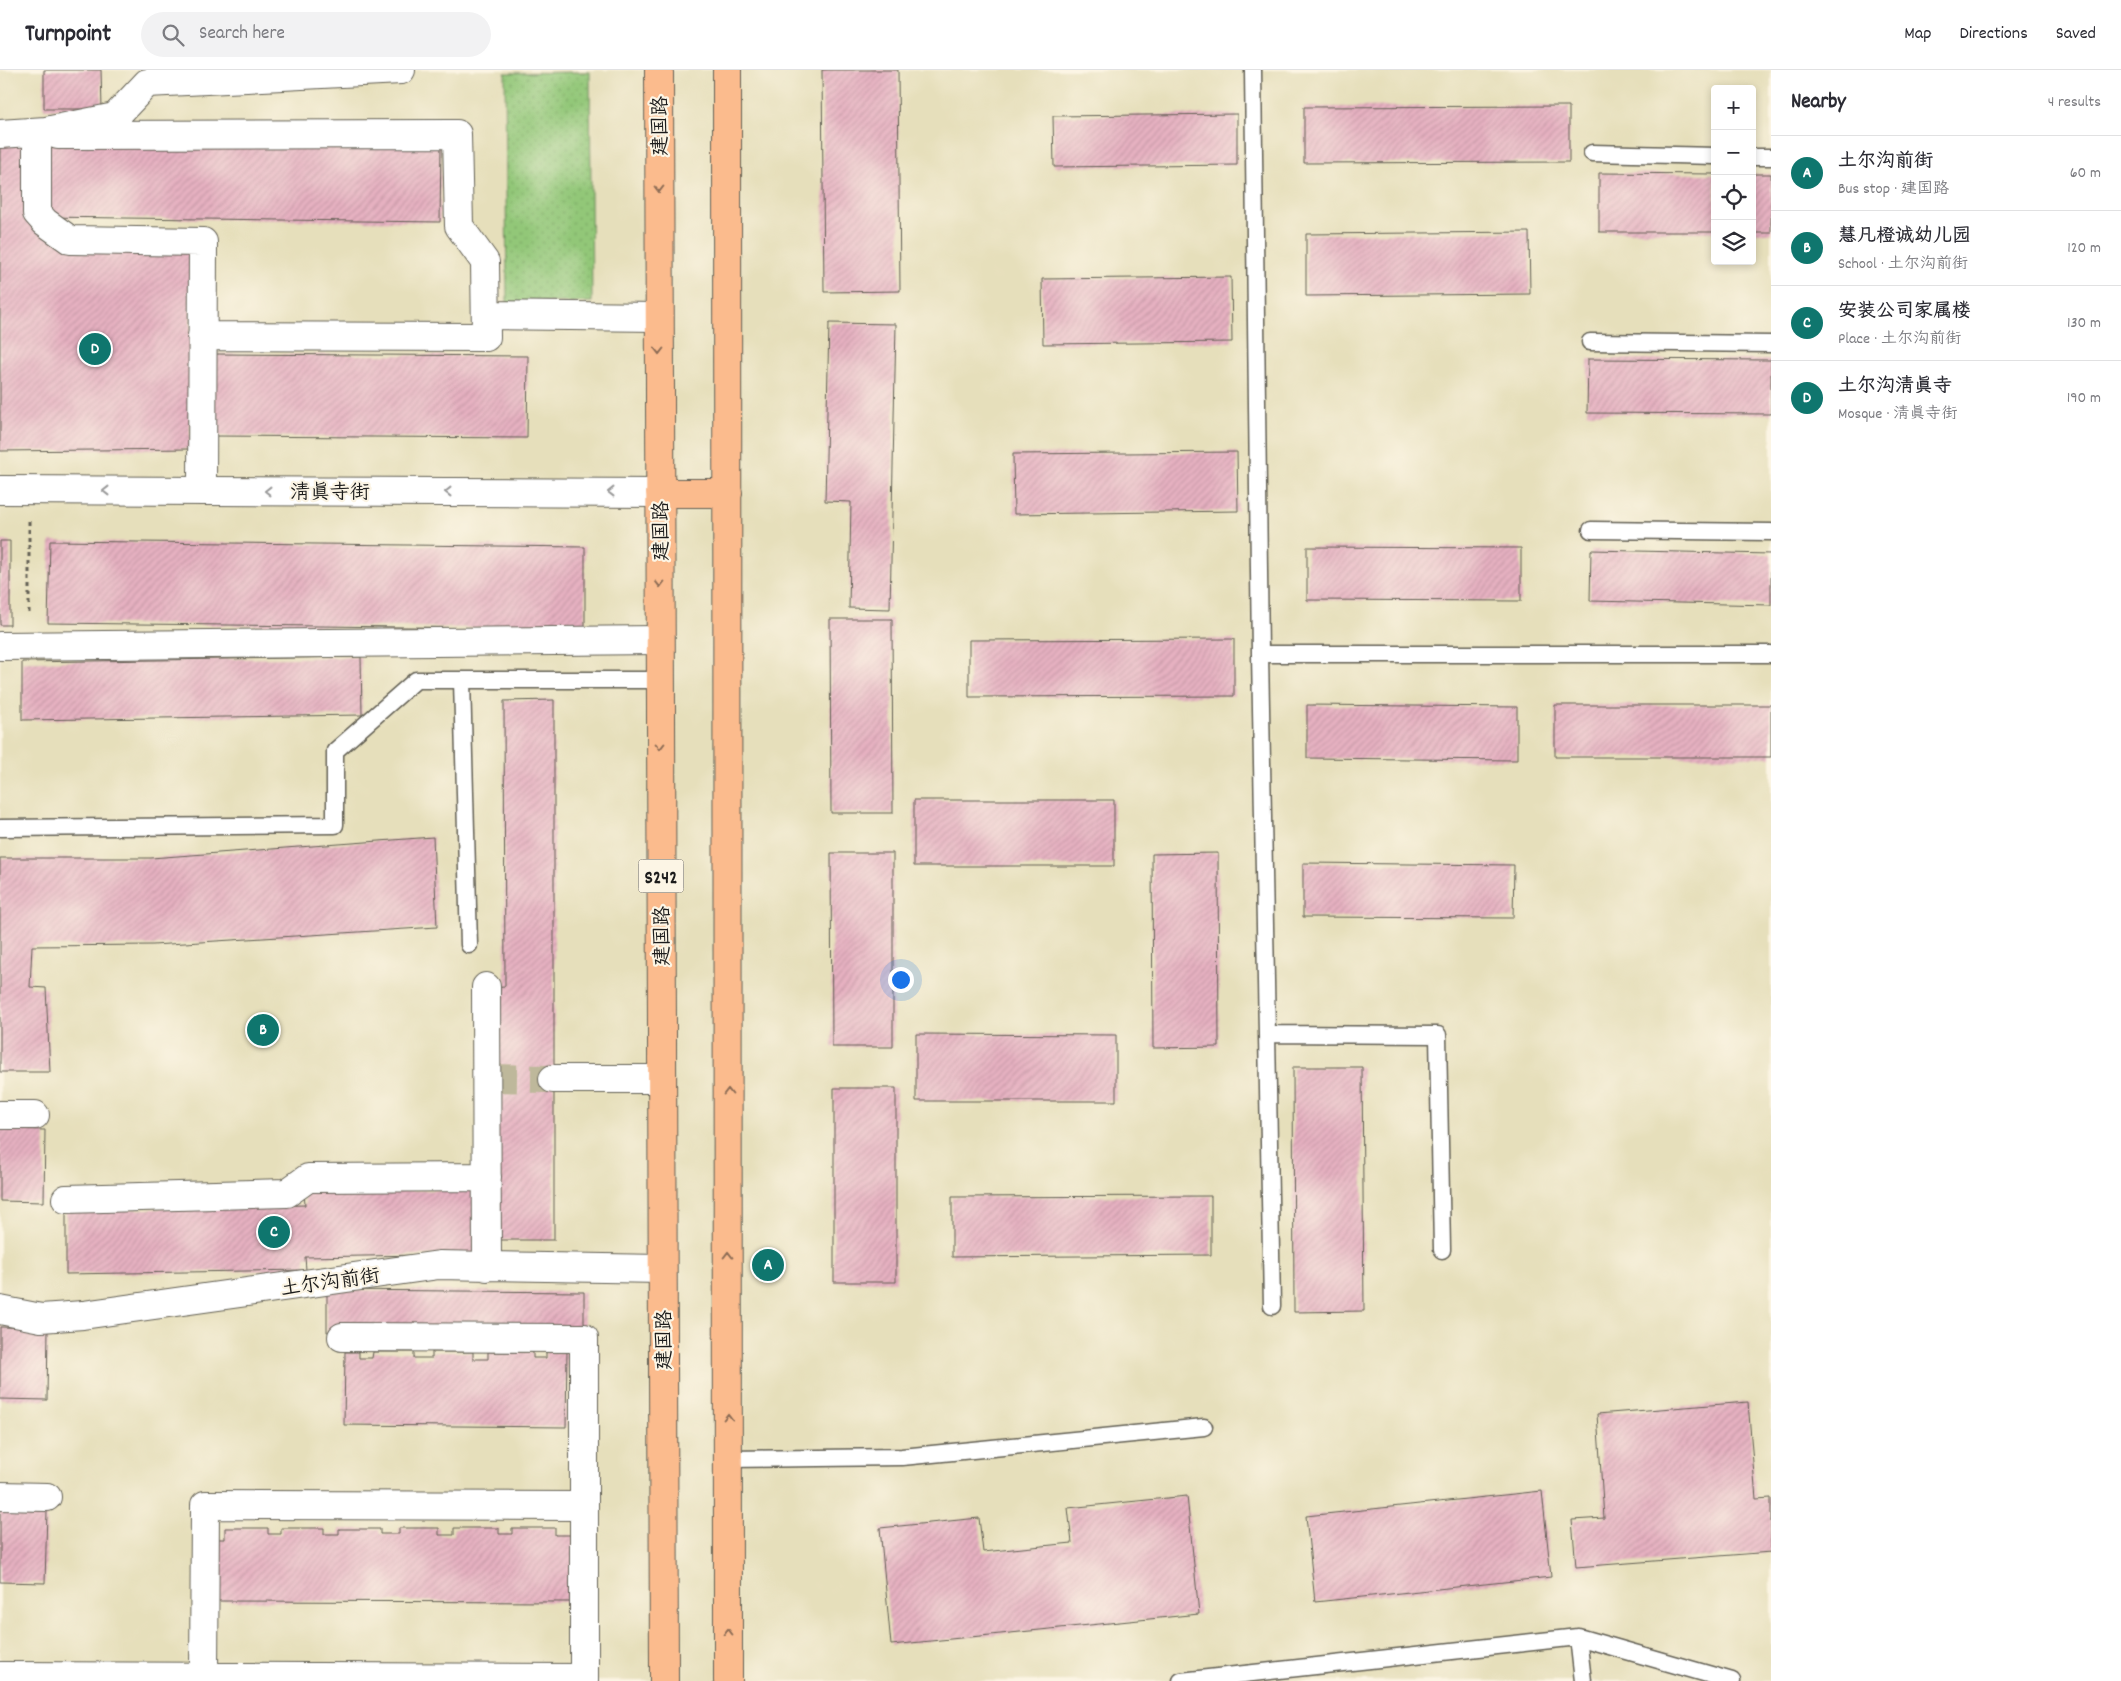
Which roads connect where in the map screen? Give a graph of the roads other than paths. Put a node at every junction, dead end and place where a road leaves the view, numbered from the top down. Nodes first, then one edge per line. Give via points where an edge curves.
1 (401, 70) edge
2 (659, 70) edge
3 (727, 70) edge
4 (1253, 70) edge
5 (147, 76) edge
6 (42, 131) junction
7 (0, 134) edge
8 (1592, 153) dead end
9 (1711, 156) edge
10 (1756, 157) edge
11 (1771, 157) edge
12 (486, 315) junction
13 (659, 317) junction
14 (202, 336) junction
15 (1590, 342) dead end
16 (1771, 344) edge
17 (0, 490) edge
18 (202, 491) junction
19 (660, 493) junction
20 (728, 493) junction
21 (1591, 530) dead end
22 (1771, 532) edge
23 (660, 640) junction
24 (0, 646) edge
25 (1260, 654) junction
26 (1771, 654) edge
27 (462, 680) junction
28 (660, 680) junction
29 (0, 828) edge
30 (469, 946) dead end
31 (486, 987) dead end
32 (1267, 1034) junction
33 (553, 1079) tunnel mouth
34 (661, 1079) junction
35 (0, 1115) edge
36 (35, 1115) dead end
37 (487, 1177) junction
38 (66, 1199) dead end
39 (1442, 1250) dead end
40 (487, 1267) junction
41 (662, 1269) junction
42 (1272, 1306) dead end
43 (0, 1310) edge
44 (342, 1336) dead end
45 (1204, 1426) dead end
46 (728, 1459) junction
47 (0, 1496) edge
48 (47, 1496) dead end
49 (583, 1506) junction
50 (1578, 1637) junction
51 (0, 1676) edge
52 (204, 1679) edge
53 (584, 1680) edge
54 (664, 1681) edge
55 (728, 1681) edge
56 (1181, 1681) edge
57 (1583, 1681) edge
58 (1732, 1681) edge

1 - 5 street
2 -> 13 main road, 建国路 / S242
3 - 20 main road
4 - 25 lane
5 - 6 street via 115,118
6 - 7 street
6 - 12 street via 58,134 457,134 458,226 485,262
6 - 14 street via 37,213 70,240 202,242
8 - 9 lane
10 - 11 lane
12 - 13 street
12 - 14 street via 486,337
13 -> 19 main road, 建国路 / S242
14 - 18 street
15 - 16 lane
18 -> 17 street, 清真寺街
19 -> 18 street, 清真寺街
19 - 20 main road
19 -> 23 main road, 建国路 / S242
46 -> 20 main road
21 - 22 lane
23 - 24 street
23 - 28 main road, 建国路 / S242
25 - 26 lane
25 - 32 lane
27 - 28 lane
27 - 29 lane via 416,680 335,751 335,825
27 - 30 lane
28 -> 34 main road, 建国路 / S242
31 - 37 street via 483,1078
32 - 39 lane via 1438,1035
32 - 42 lane
33 - 34 street
34 - 41 main road, 建国路 / S242
35 - 36 street
37 - 38 street via 308,1178 286,1193
37 - 40 street
40 - 41 street, 土尔沟前街
40 - 43 street, 土尔沟前街 via 439,1265 83,1315 41,1318
41 - 54 main road, 建国路 / S242
44 - 49 street via 584,1338
45 - 46 lane via 902,1457
55 -> 46 main road
47 - 48 street
49 - 52 street via 205,1505
49 - 53 street
50 - 56 lane
50 - 57 lane
50 - 58 lane
51 - 52 street
52 - 53 street

